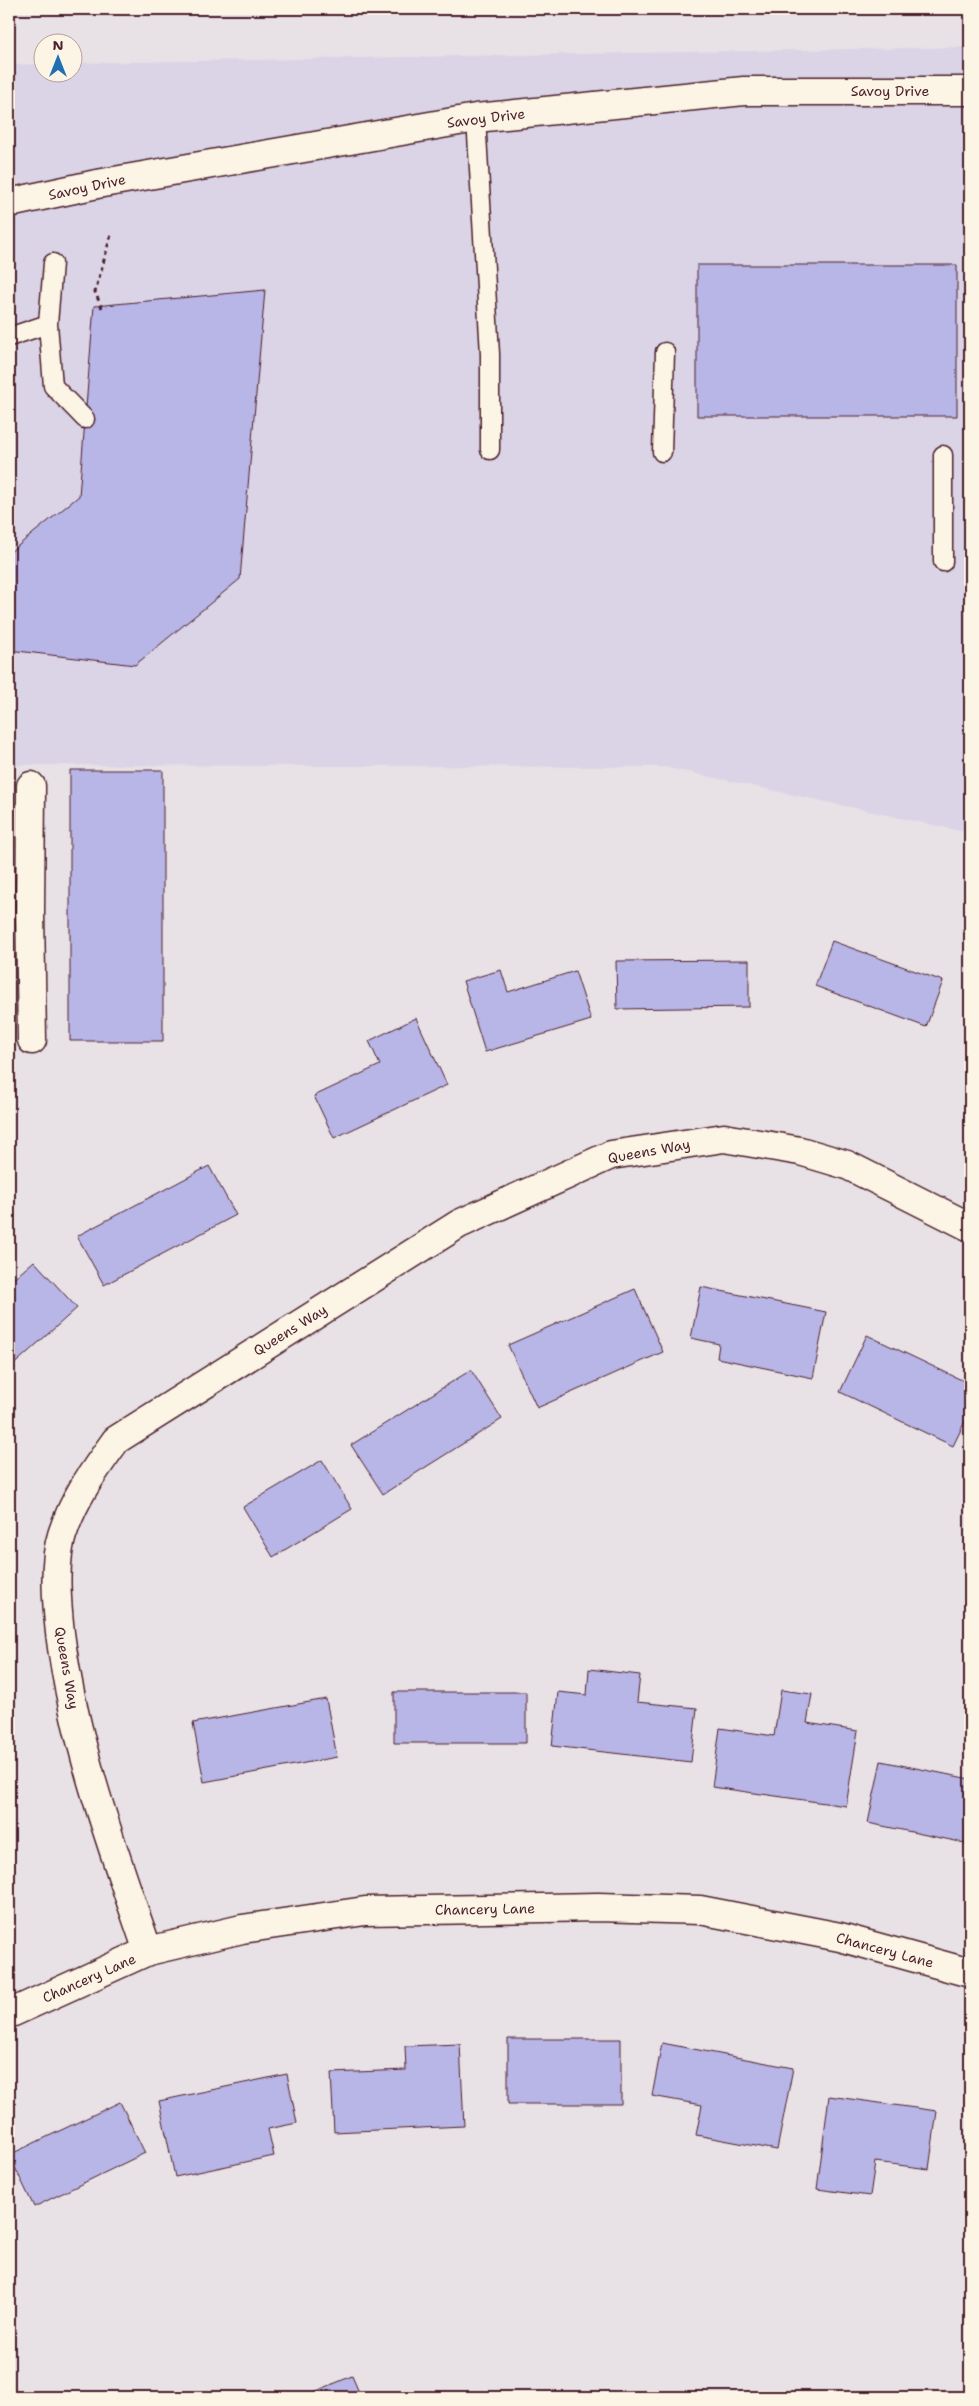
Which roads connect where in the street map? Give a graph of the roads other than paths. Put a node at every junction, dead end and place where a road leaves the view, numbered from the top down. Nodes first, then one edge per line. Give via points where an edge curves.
1 (970, 91) edge
2 (476, 118) junction
3 (9, 203) edge
4 (53, 263) dead end
5 (48, 324) junction
6 (9, 337) edge
7 (665, 352) dead end
8 (85, 419) dead end
9 (490, 450) dead end
10 (662, 452) dead end
11 (943, 455) dead end
12 (943, 562) dead end
13 (31, 786) dead end
14 (19, 912) edge
15 (32, 1040) dead end
16 (970, 1227) edge
17 (148, 1951) junction
18 (970, 1973) edge
19 (9, 2014) edge

1 - 2 street, Savoy Drive via 744,91
2 - 3 street, Savoy Drive via 97,184
2 - 9 lane via 490,354
4 - 5 lane
5 - 6 lane
5 - 8 lane via 53,386
7 - 10 lane
11 - 12 lane
13 - 14 street
14 - 15 street
16 - 17 street, Queens Way via 847,1166 800,1151 724,1138 611,1155 459,1224 116,1440 80,1490 61,1537 55,1594 66,1681 96,1802
17 - 18 street, Chancery Lane via 242,1929 365,1911 598,1907 700,1910 840,1937
17 - 19 street, Chancery Lane

